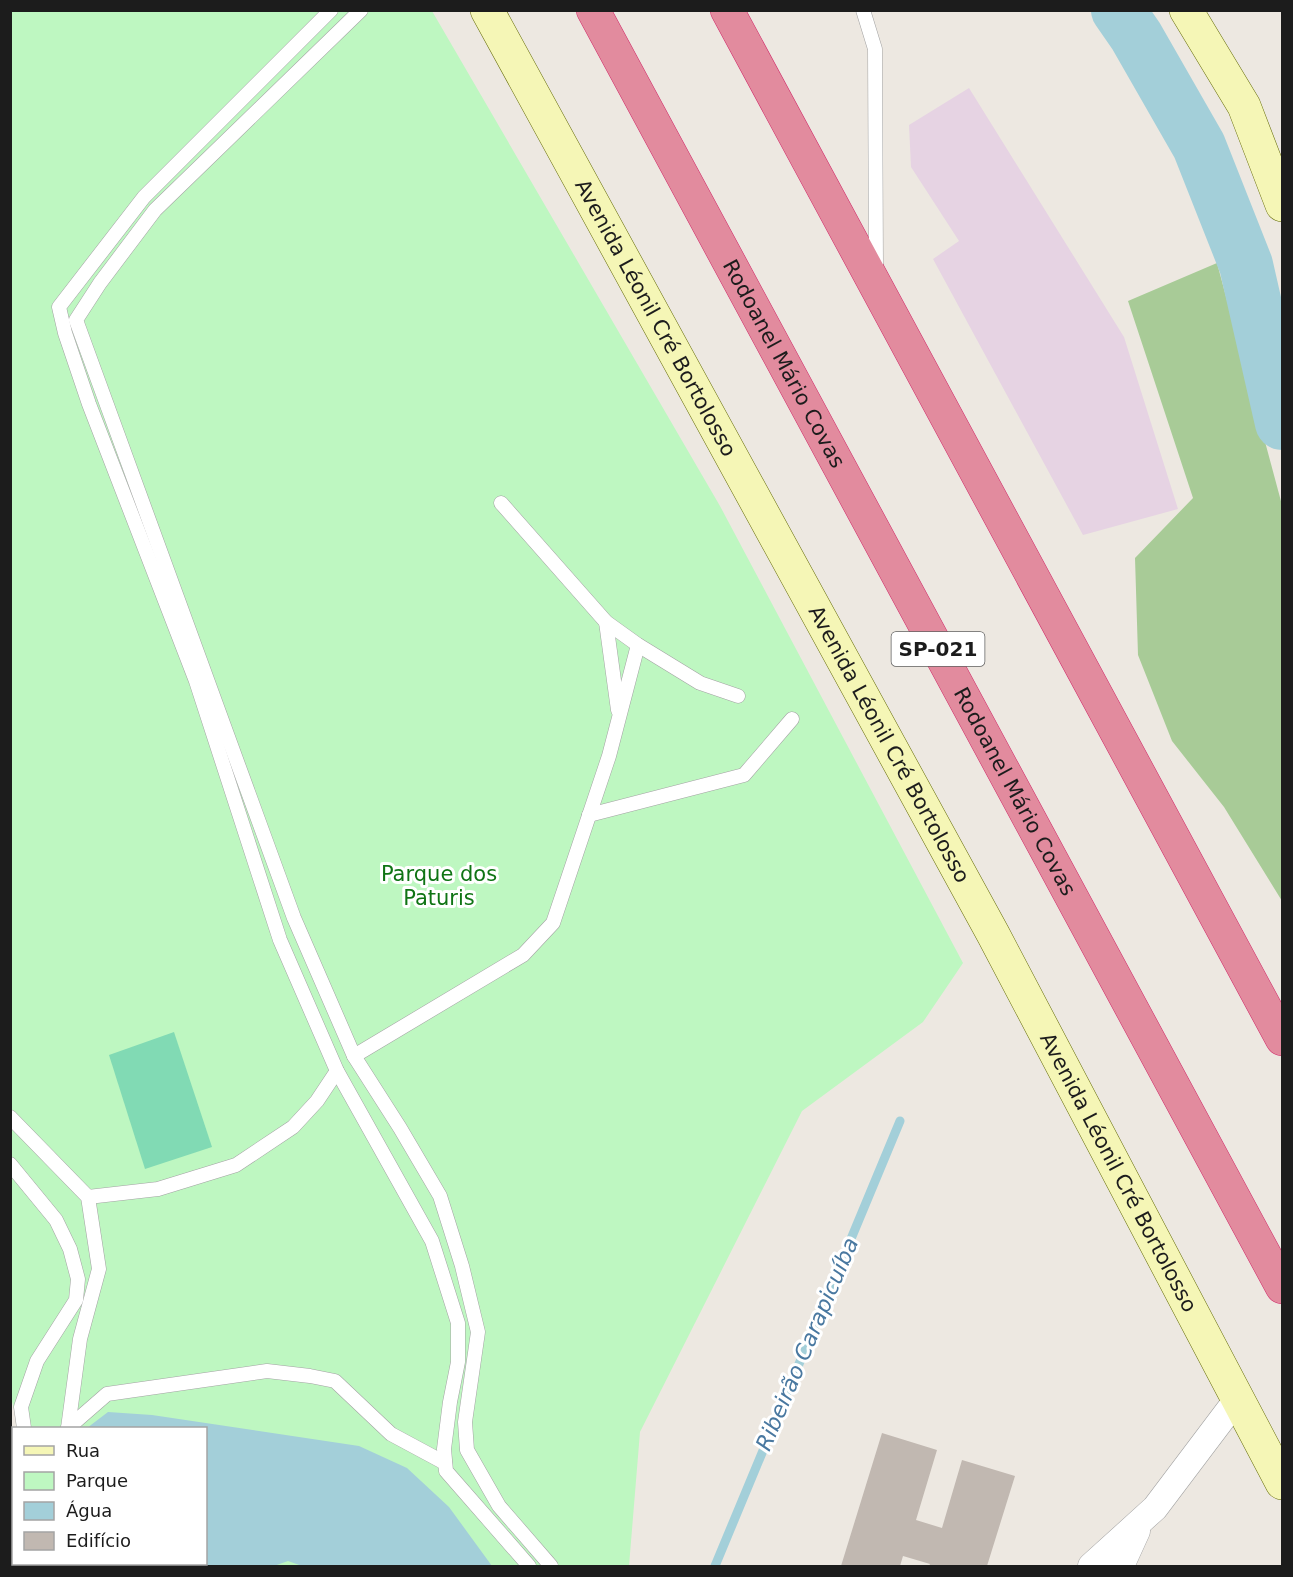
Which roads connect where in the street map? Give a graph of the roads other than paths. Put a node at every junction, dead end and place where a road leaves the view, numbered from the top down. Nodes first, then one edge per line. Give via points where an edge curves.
1 (331, 10) edge
2 (360, 10) edge
3 (487, 10) edge
4 (593, 10) edge
5 (727, 10) edge
6 (863, 10) edge
7 (1186, 10) edge
8 (1282, 205) edge
9 (876, 288) junction
10 (501, 503) dead end
11 (606, 622) junction
12 (638, 645) junction
13 (738, 696) dead end
14 (619, 718) junction
15 (792, 719) dead end
16 (589, 815) junction
17 (1282, 1039) edge
18 (354, 1056) junction
19 (337, 1071) junction
20 (10, 1117) edge
21 (10, 1164) edge
22 (88, 1197) junction
23 (1282, 1287) edge
24 (1238, 1398) junction
25 (24, 1427) edge
26 (68, 1427) edge
27 (69, 1427) edge
28 (445, 1463) junction
29 (1282, 1483) edge
30 (1141, 1522) junction
31 (529, 1566) edge
32 (551, 1566) edge
33 (1090, 1566) edge
34 (1121, 1566) edge

1 - 19 lane via 144,197 59,307 89,404 196,681 280,940
2 - 18 lane via 155,210 76,320 294,918
3 - 24 main road, Avenida Léonil Cré Bortolosso via 993,934
4 - 23 highway, Rodoanel Mário Covas / SP-021
5 - 9 highway
6 - 9 lane via 875,49
7 - 8 main road via 1244,106
9 - 17 highway
10 - 11 lane
11 - 12 lane
11 - 14 lane
12 - 13 lane via 700,683
12 - 14 lane
14 - 16 lane
15 - 16 lane via 744,776
16 - 18 lane via 553,923 523,955
18 - 32 lane via 440,1196 462,1266 478,1332 465,1422 467,1450 499,1506
19 - 22 lane via 293,1127 236,1166 158,1189
19 - 28 lane via 432,1241 458,1323 458,1362
20 - 22 lane
21 - 25 lane via 56,1220 78,1279 76,1300 37,1361 21,1407
22 - 26 lane via 99,1269 80,1339
24 - 29 main road, Avenida Léonil Cré Bortolosso
24 - 30 street
27 - 28 lane via 107,1394 267,1371 335,1382 391,1434
28 - 31 lane via 446,1472
30 - 33 street
30 - 34 street

